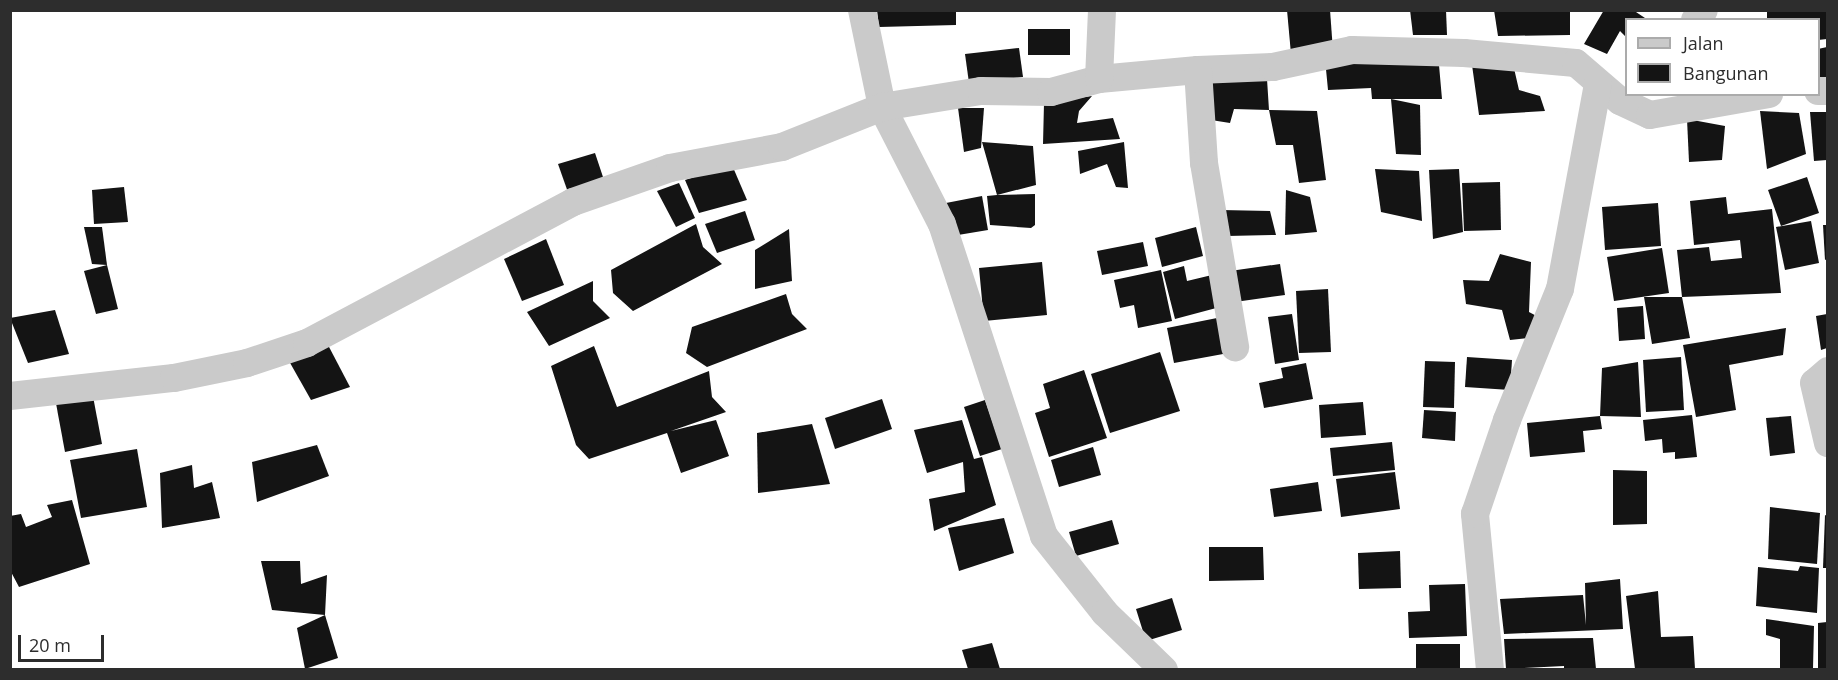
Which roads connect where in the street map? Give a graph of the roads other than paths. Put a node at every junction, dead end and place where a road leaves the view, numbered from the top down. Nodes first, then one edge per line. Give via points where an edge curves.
1 (862, 10) edge
2 (1102, 10) edge
3 (1198, 70) junction
4 (1099, 79) junction
5 (1598, 83) junction
6 (1623, 96) edge
7 (1758, 96) edge
8 (882, 108) junction
9 (1235, 347) dead end
10 (1827, 371) edge
11 (10, 396) edge
12 (1827, 443) edge
13 (1164, 669) edge
14 (1490, 669) edge

1 - 8 street
2 - 4 street
3 - 4 street
3 - 5 street via 1273,67 1352,50 1464,53 1576,63
3 - 9 street via 1204,163
4 - 8 street via 1050,92 981,91
5 - 6 street
5 - 14 street via 1560,289 1506,420 1475,514
6 - 7 street via 1650,115
8 - 11 street via 782,147 670,168 573,202 307,343 247,363 184,376
8 - 13 street via 942,224 1044,536 1105,613
10 - 12 street via 1814,383

